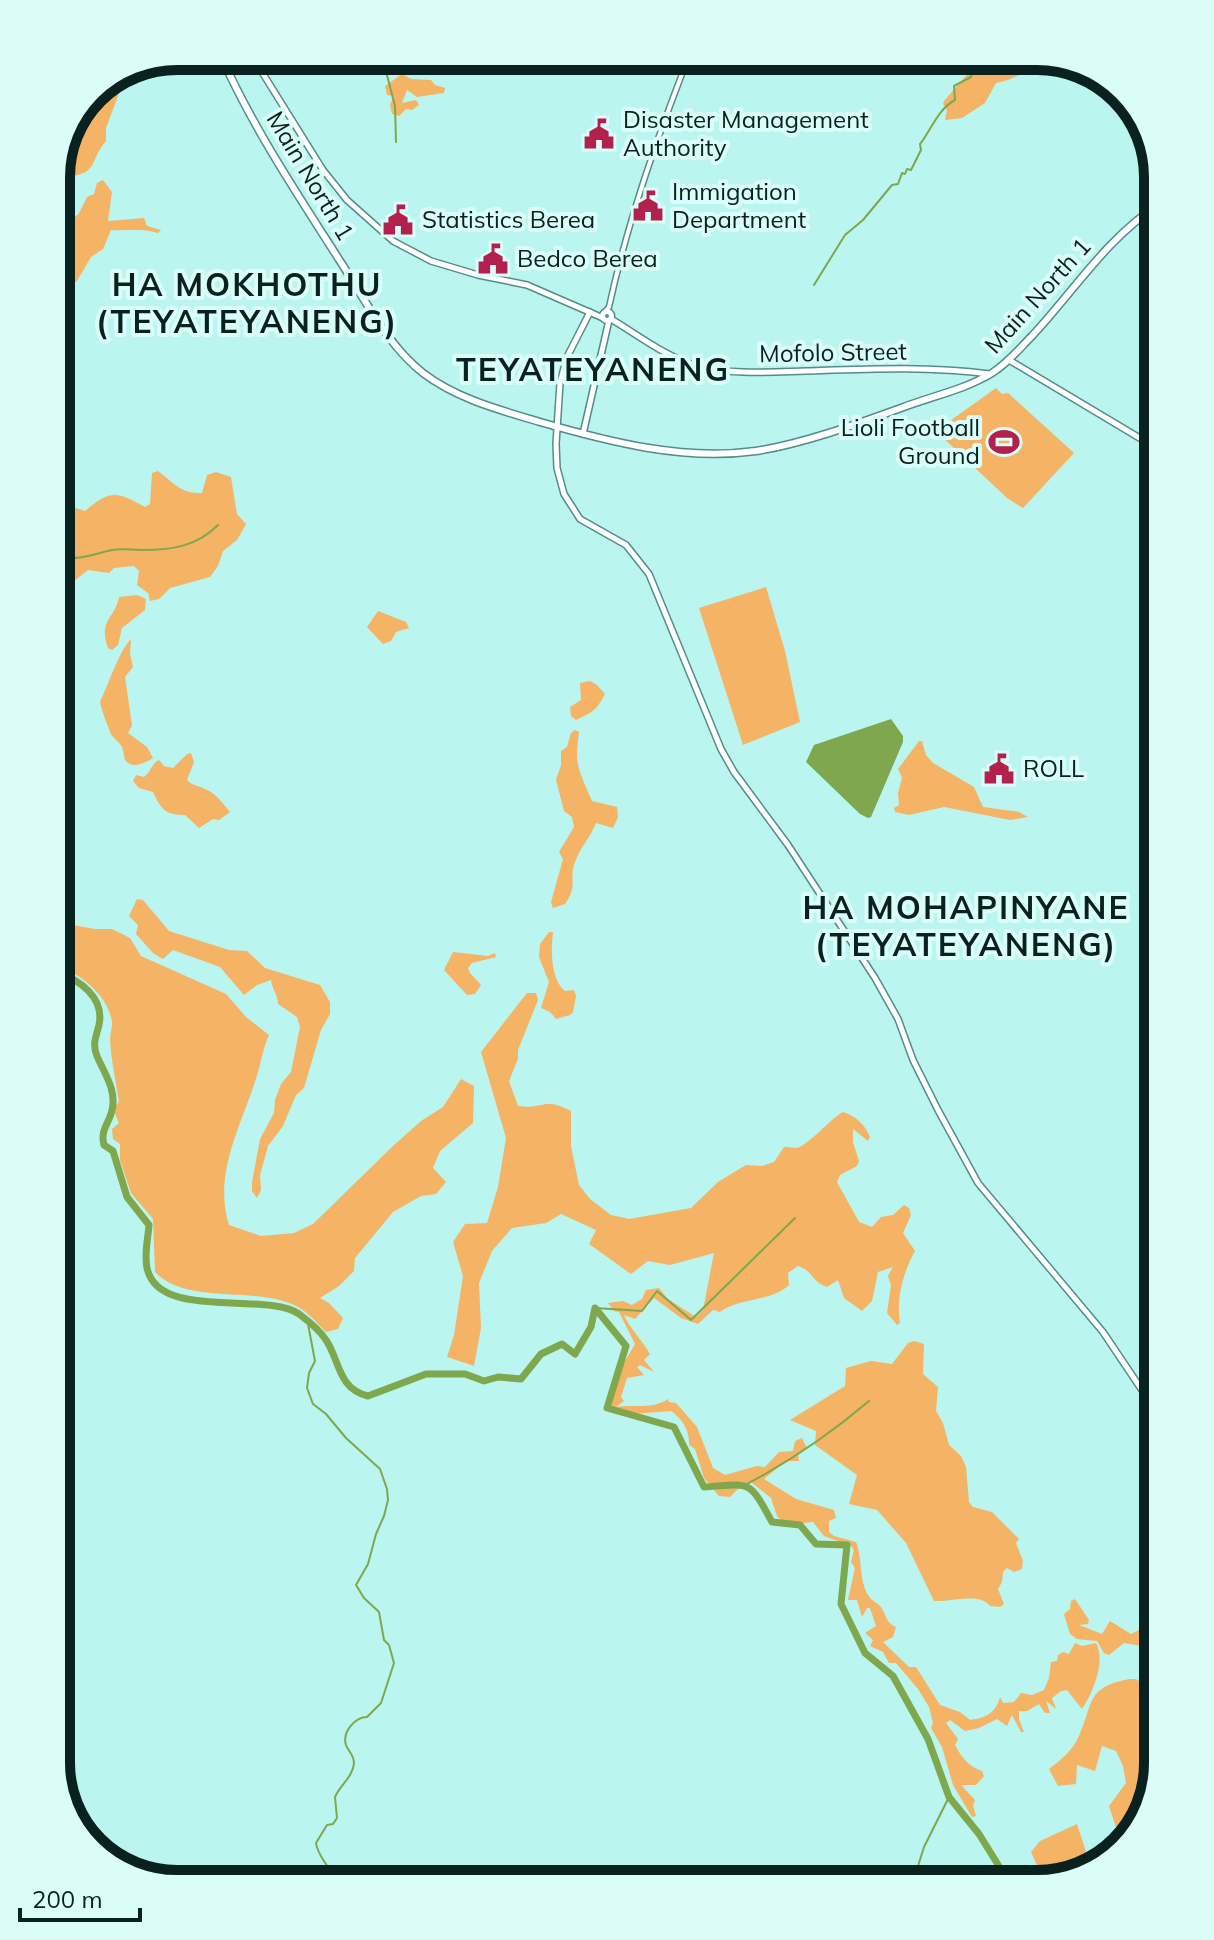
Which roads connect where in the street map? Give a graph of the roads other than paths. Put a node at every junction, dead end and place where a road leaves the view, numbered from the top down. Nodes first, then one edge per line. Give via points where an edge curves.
1 (228, 70) edge
2 (261, 70) edge
3 (684, 70) edge
4 (1144, 214) edge
5 (593, 313) junction
6 (607, 315) junction
7 (1009, 360) junction
8 (973, 372) junction
9 (990, 374) junction
10 (975, 382) junction
11 (557, 427) junction
12 (583, 434) junction
13 (1144, 441) edge
14 (1144, 1393) edge

1 - 11 main road, Main North 1 via 299,197 410,361 457,394
2 - 5 main road, Mofolo Street via 323,170 393,241 431,261 513,280
3 - 6 street via 650,157
4 - 7 main road, Main North 1 via 1110,244
5 - 6 main road, Mofolo Street
5 - 11 main road via 567,357
6 - 8 main road, Mofolo Street via 659,348 721,370
6 - 12 main road
7 - 9 main road, Main North 1
7 - 13 main road
8 - 9 main road, Mofolo Street
8 - 10 main road
9 - 10 main road, Main North 1
10 - 12 main road, Main North 1 via 758,451 668,450
11 - 12 main road, Main North 1
11 - 14 main road via 557,468 568,503 580,519 626,545 649,574 721,749 875,978 978,1183 1103,1332

